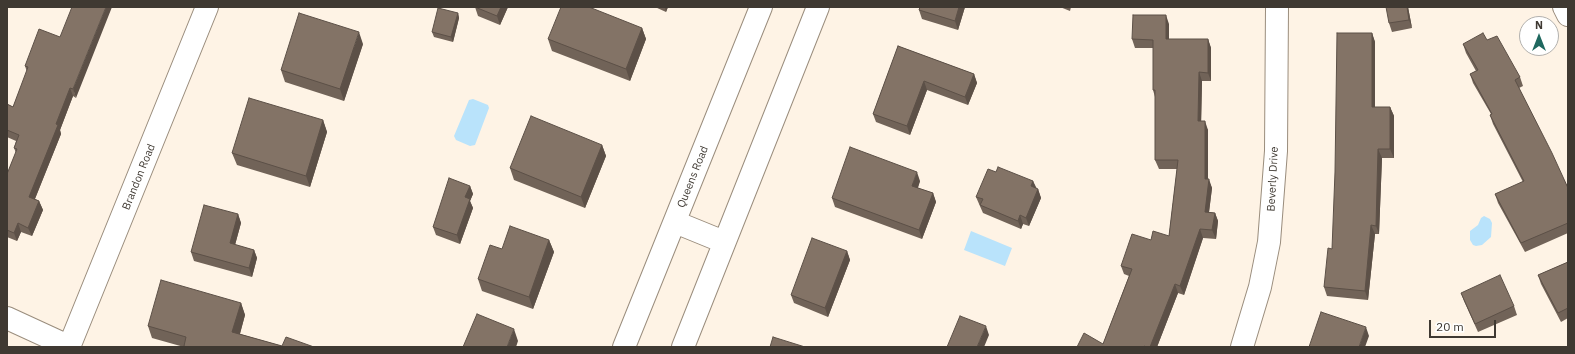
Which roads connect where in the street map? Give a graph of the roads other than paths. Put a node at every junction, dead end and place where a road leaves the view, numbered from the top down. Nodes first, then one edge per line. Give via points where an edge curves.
1 (207, 7) edge
2 (761, 7) edge
3 (818, 7) edge
4 (1277, 7) edge
5 (1564, 7) edge
6 (1568, 15) edge
7 (675, 222) junction
8 (724, 242) junction
9 (7, 318) edge
10 (70, 347) edge
11 (624, 347) edge
12 (682, 347) edge
13 (1242, 347) edge

1 - 10 street, Brandon Road
2 - 7 street, Queens Road
3 - 8 street
4 - 13 street, Beverly Drive via 1276,151 1269,242 1260,287
5 - 6 street
7 - 8 street
7 - 11 street, Queens Road
8 - 12 street
9 - 10 street

